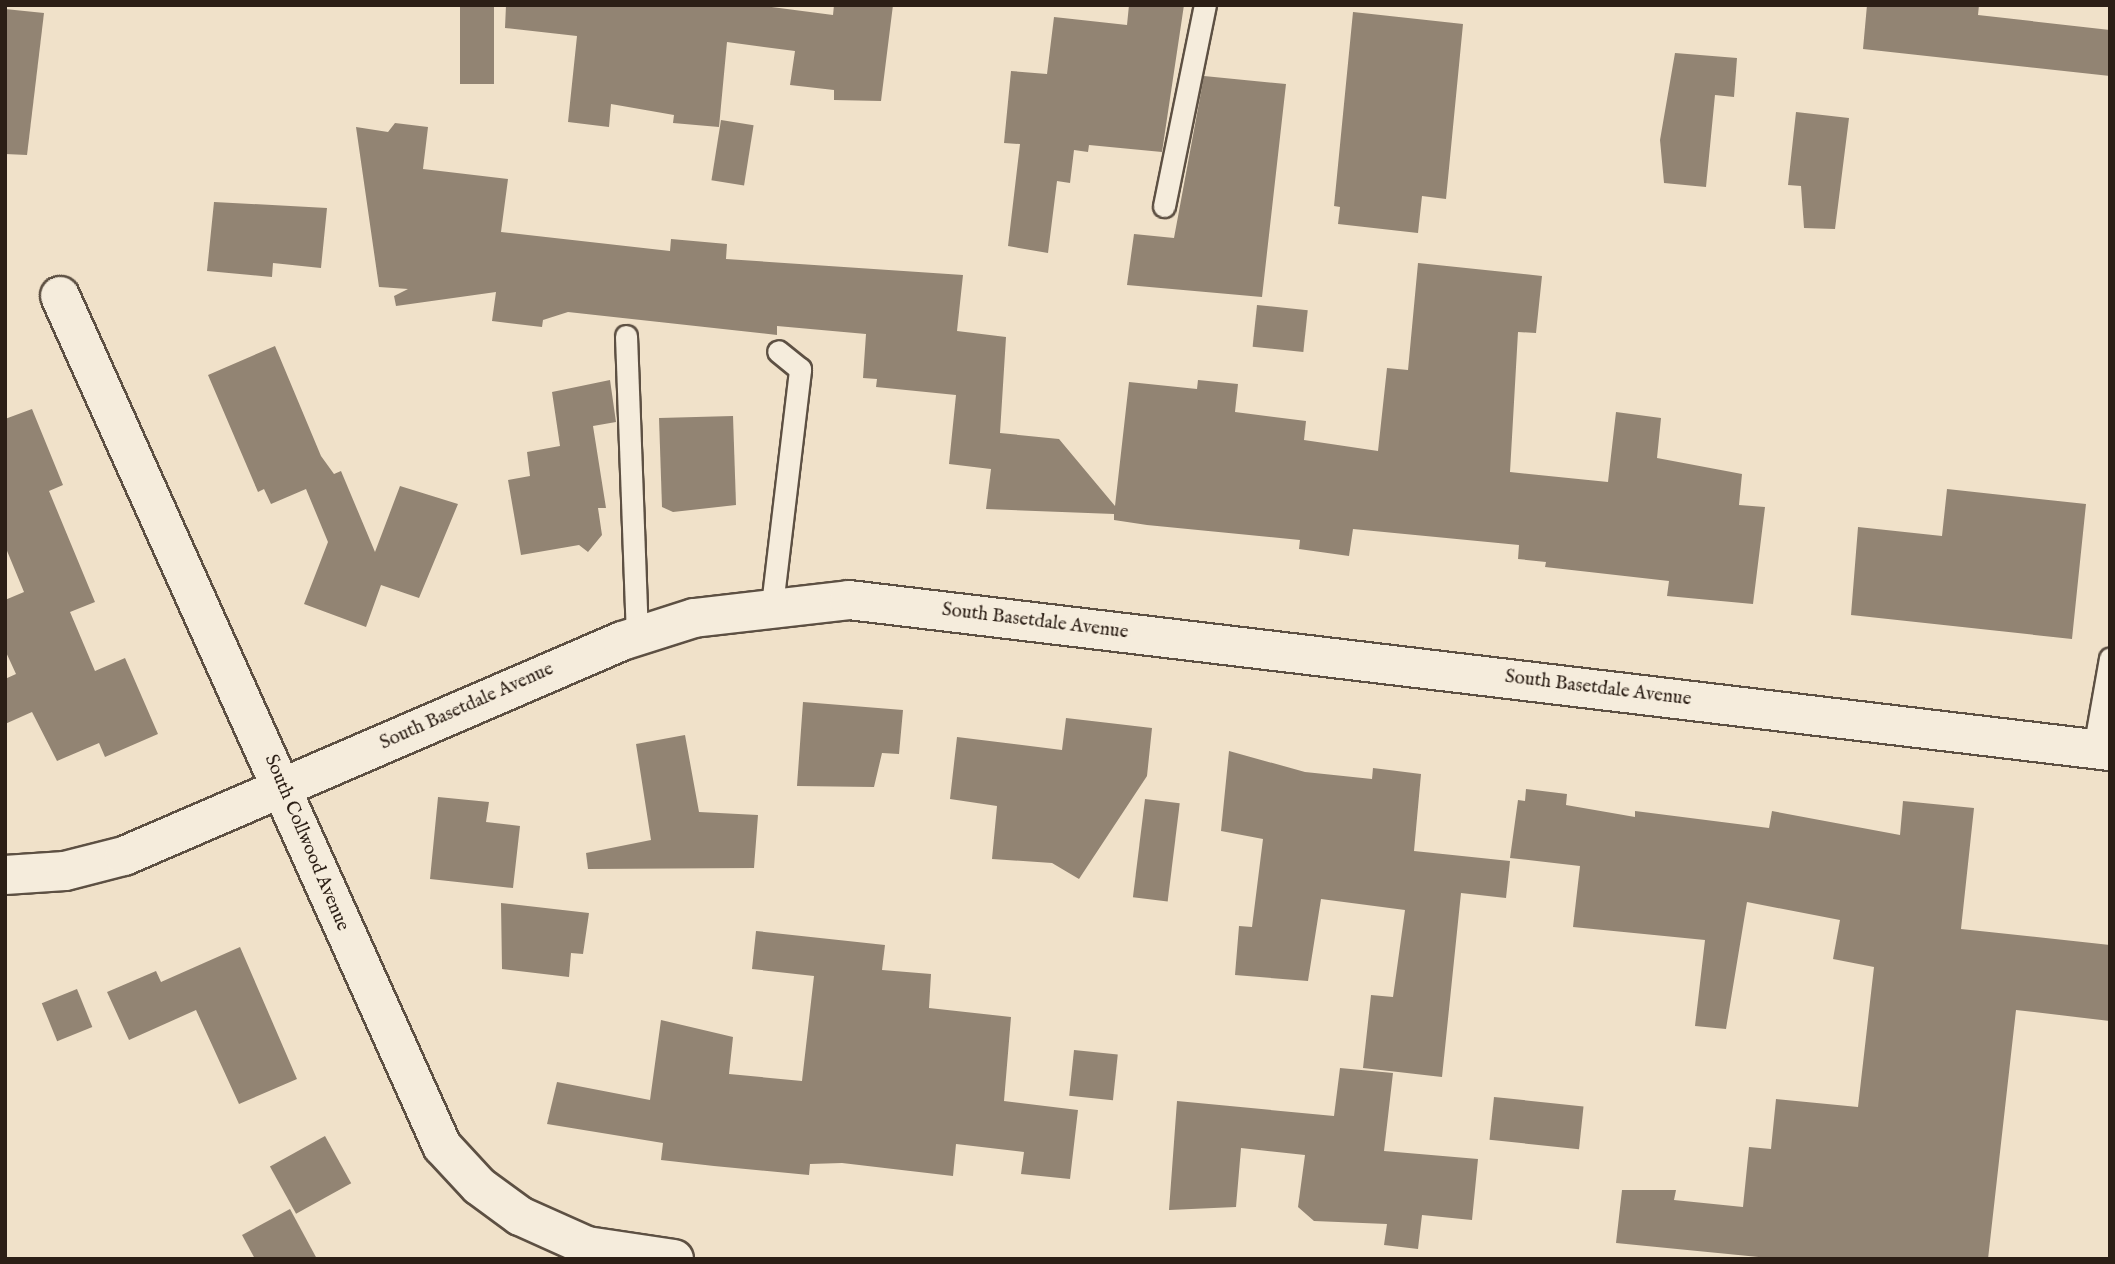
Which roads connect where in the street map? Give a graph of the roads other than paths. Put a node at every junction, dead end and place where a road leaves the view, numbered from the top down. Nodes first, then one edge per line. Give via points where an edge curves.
1 (1205, 5) edge
2 (1164, 206) dead end
3 (60, 296) dead end
4 (626, 336) dead end
5 (778, 351) dead end
6 (772, 605) junction
7 (637, 637) junction
8 (2110, 658) edge
9 (2102, 750) edge
10 (283, 788) junction
11 (5, 875) edge
12 (674, 1259) edge

1 - 2 lane
3 - 10 street, South Collwood Avenue
4 - 7 lane
5 - 6 lane via 800,369
6 - 7 street, South Basetdale Avenue
6 - 9 street, South Basetdale Avenue via 849,600
7 - 10 street, South Basetdale Avenue
8 - 9 lane
10 - 11 street, South Basetdale Avenue via 124,856 65,871
10 - 12 street, South Collwood Avenue via 442,1146 520,1216 587,1246

